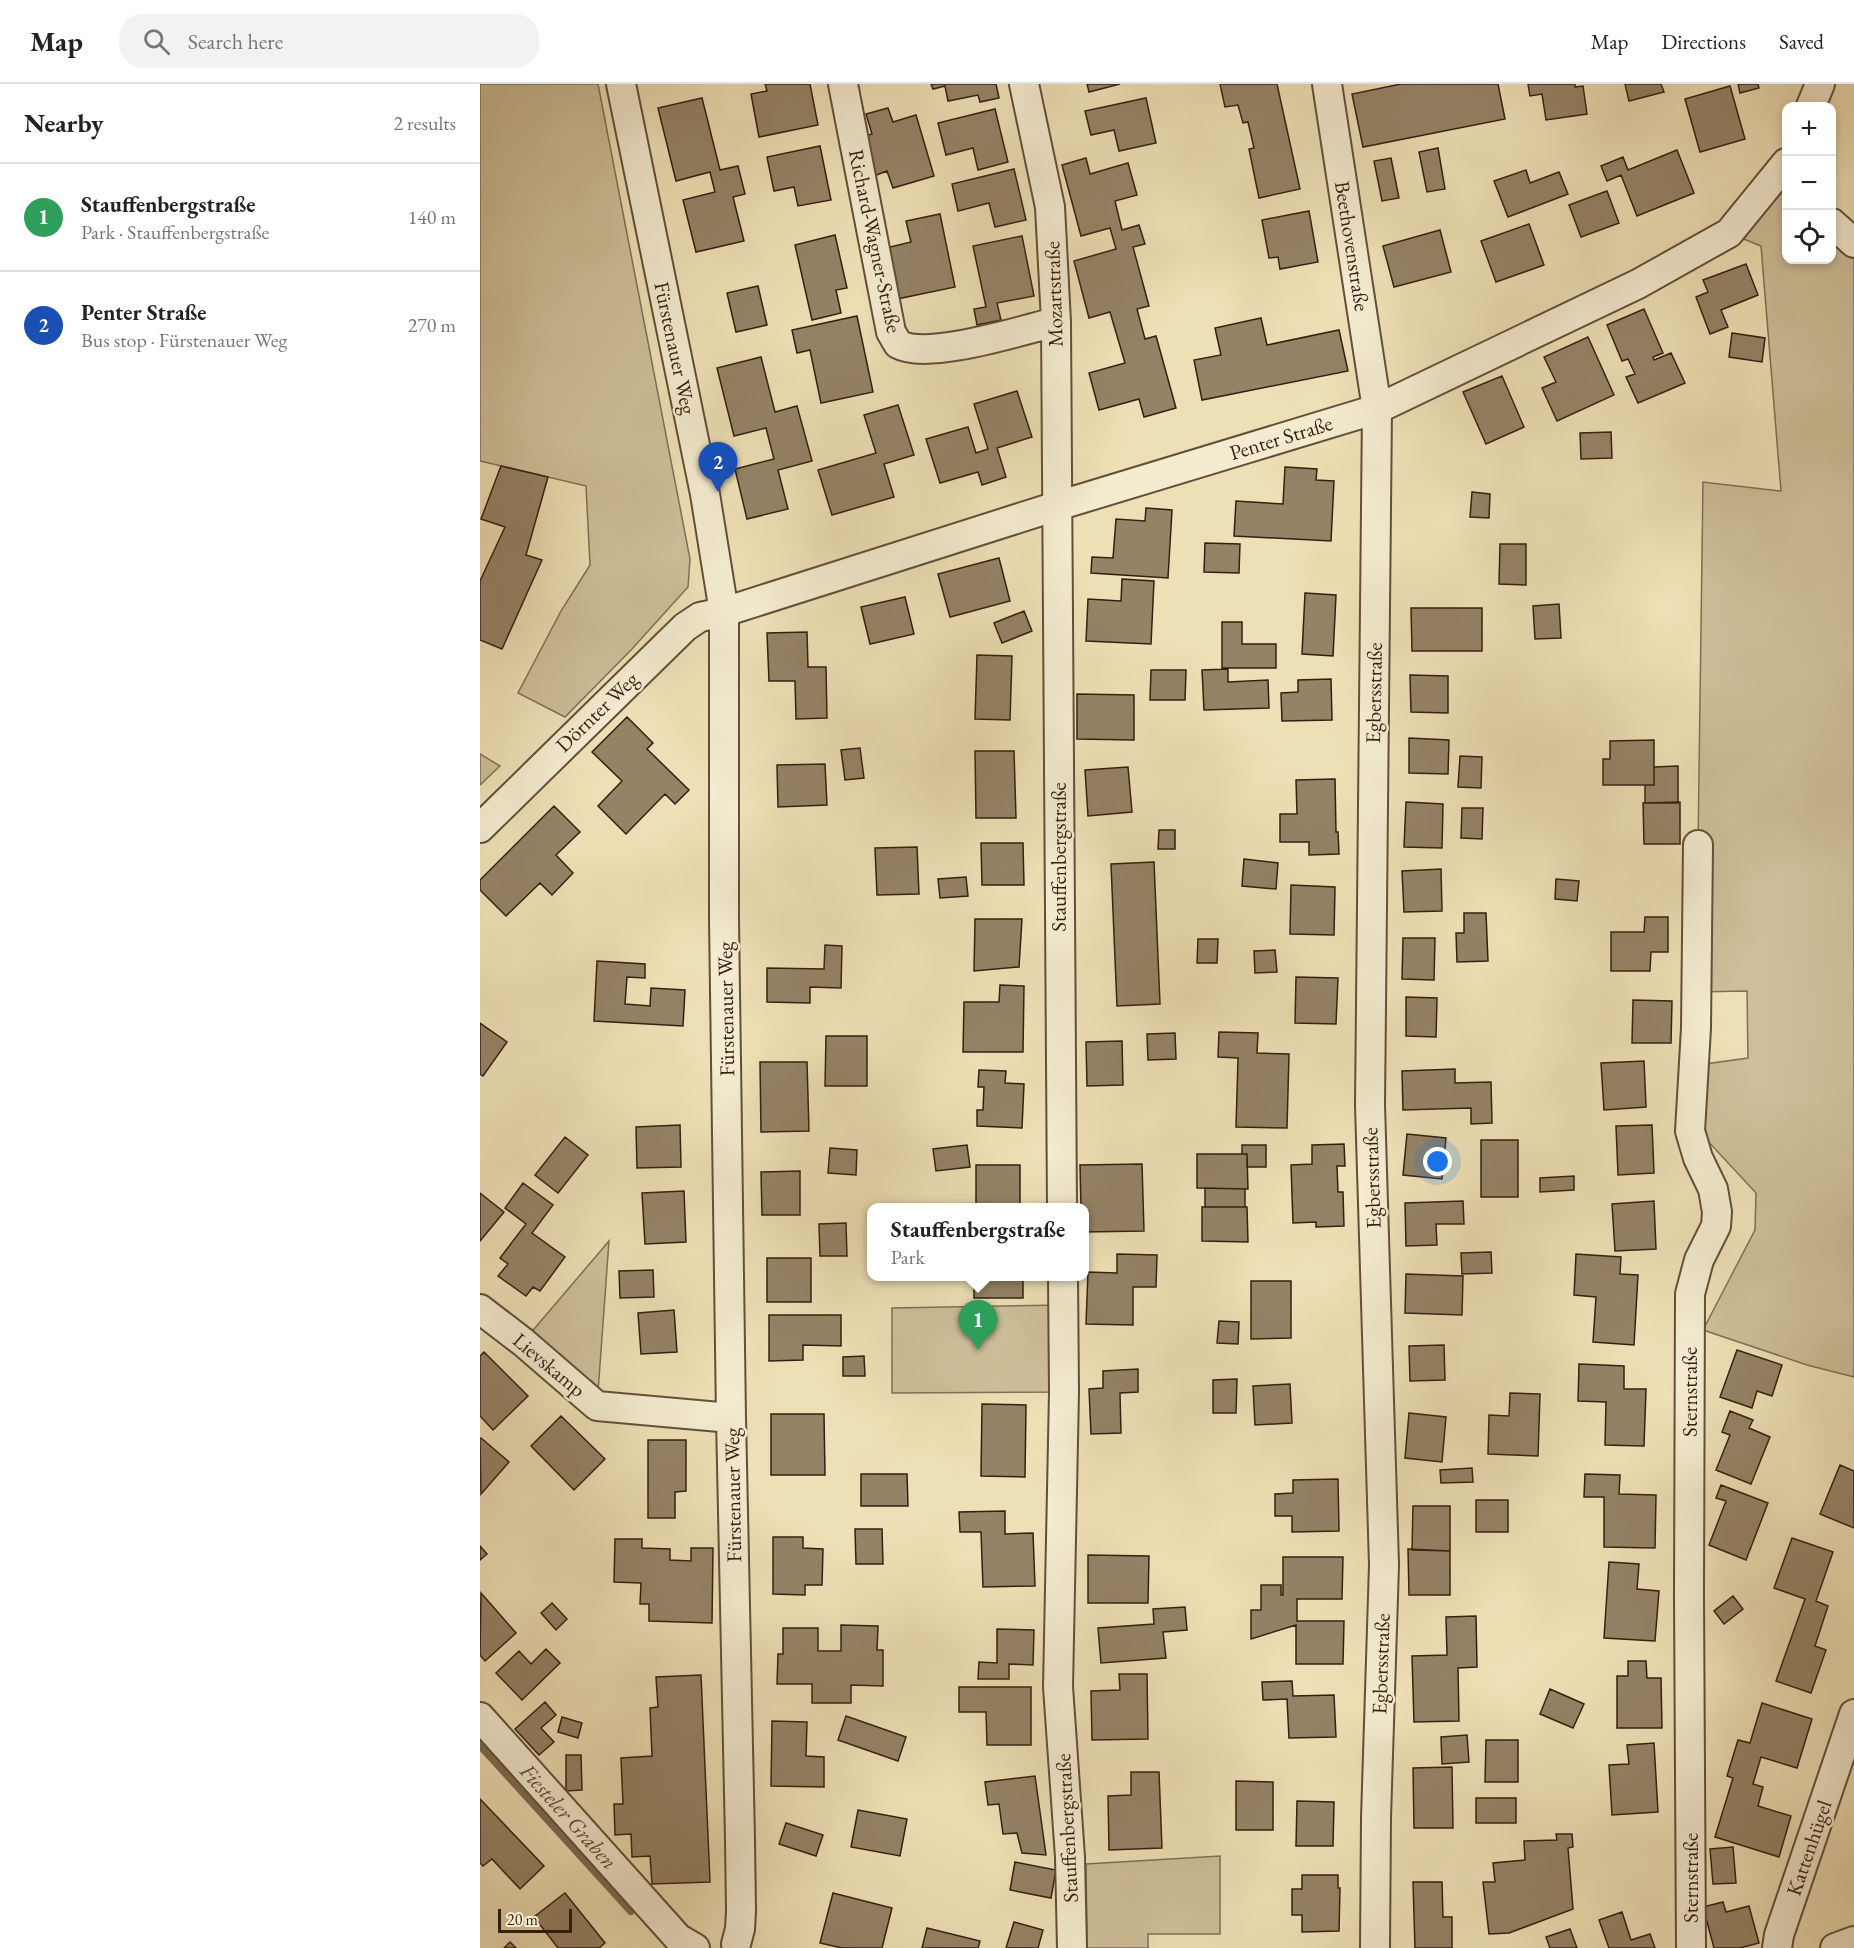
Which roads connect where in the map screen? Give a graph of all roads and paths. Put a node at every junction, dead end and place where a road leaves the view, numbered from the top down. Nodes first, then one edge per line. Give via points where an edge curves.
1 (621, 84) edge
2 (843, 84) edge
3 (1024, 84) edge
4 (1327, 84) edge
5 (1820, 84) edge
6 (1813, 102) edge
7 (1782, 174) edge
8 (1836, 227) edge
9 (1854, 243) edge
10 (1056, 322) junction
11 (1377, 409) junction
12 (1057, 506) junction
13 (724, 612) junction
14 (480, 828) edge
15 (1698, 845) dead end
16 (1062, 1203) edge
17 (1063, 1281) edge
18 (480, 1309) edge
19 (731, 1418) junction
20 (1854, 1714) edge
21 (480, 1717) edge
22 (1854, 1941) edge
23 (733, 1947) edge
24 (695, 1948) edge
25 (1072, 1948) edge
26 (1375, 1948) edge
27 (1691, 1948) edge
28 (1777, 1948) edge
29 (1835, 1948) edge

1 - 13 street, Fürstenauer Weg via 705,494
2 - 10 street, Richard-Wagner-Straße via 891,332 898,344 915,350 945,348
3 - 10 street, Mozartstraße via 1050,207
4 - 11 street, Beethovenstraße
5 - 6 street
7 - 11 street, Penter Straße via 1729,233 1638,284
8 - 9 street
10 - 12 street, Mozartstraße
11 - 12 street, Penter Straße
11 - 26 street, Egbersstraße via 1370,1105 1384,1565
12 - 13 street, Penter Straße
12 - 16 street, Stauffenbergstraße
13 - 14 street, Dörnter Weg via 700,617 685,627
13 - 19 street, Fürstenauer Weg
15 - 27 street, Sternstraße via 1696,1028 1690,1131 1713,1189 1717,1212 1716,1226 1699,1260 1690,1294
17 - 25 street, Stauffenbergstraße via 1058,1687 1071,1857
18 - 19 street, Lievskamp via 597,1406
19 - 23 street, Fürstenauer Weg via 741,1840 741,1920
20 - 28 street, Kattenhügel
21 - 24 street via 678,1938
22 - 29 street

